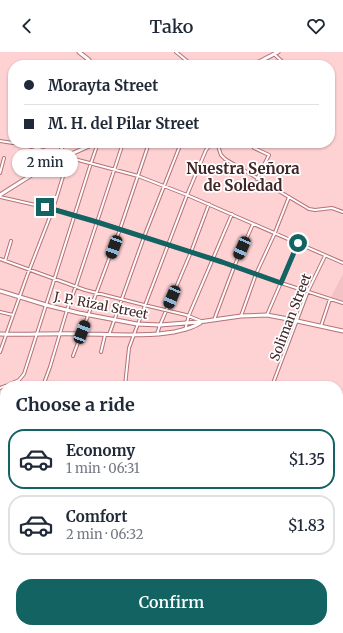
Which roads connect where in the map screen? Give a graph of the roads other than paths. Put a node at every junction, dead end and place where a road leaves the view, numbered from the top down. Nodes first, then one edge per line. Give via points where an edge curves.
1 (79, 52) edge
2 (176, 52) edge
3 (276, 53) edge
4 (89, 60) edge
5 (185, 60) edge
6 (263, 60) edge
7 (36, 148) edge
8 (62, 148) edge
9 (87, 148) edge
10 (96, 148) edge
11 (121, 148) edge
12 (147, 148) edge
13 (179, 148) edge
14 (208, 148) edge
15 (219, 148) edge
16 (254, 148) dead end
17 (60, 155) junction
18 (68, 157) junction
19 (4, 158) dead end
20 (60, 159) junction
21 (91, 163) junction
22 (114, 169) junction
23 (0, 173) edge
24 (138, 176) junction
25 (257, 179) junction
26 (165, 186) junction
27 (187, 195) junction
28 (0, 196) edge
29 (289, 197) junction
30 (209, 204) junction
31 (53, 209) junction
32 (343, 212) edge
33 (232, 214) junction
34 (75, 216) junction
35 (97, 222) junction
36 (253, 224) junction
37 (120, 230) junction
38 (274, 234) junction
39 (144, 237) junction
40 (12, 241) dead end
41 (298, 243) junction
42 (168, 245) junction
43 (191, 252) junction
44 (326, 255) junction
45 (0, 259) edge
46 (213, 259) junction
47 (5, 261) junction
48 (343, 263) edge
49 (234, 267) junction
50 (29, 270) junction
51 (256, 274) junction
52 (55, 279) junction
53 (281, 283) junction
54 (76, 286) junction
55 (0, 291) edge
56 (308, 291) junction
57 (97, 293) junction
58 (19, 297) junction
59 (330, 299) junction
60 (122, 300) junction
61 (343, 303) edge
62 (46, 305) junction
63 (144, 305) junction
64 (67, 310) junction
65 (166, 310) junction
66 (0, 312) edge
67 (13, 315) junction
68 (189, 315) junction
69 (267, 315) junction
70 (89, 316) junction
71 (241, 316) junction
72 (114, 320) junction
73 (214, 320) junction
74 (297, 320) junction
75 (202, 321) junction
76 (186, 323) junction
77 (137, 324) junction
78 (160, 326) junction
79 (321, 326) junction
80 (185, 330) junction
81 (343, 331) edge
82 (0, 334) edge
83 (6, 334) junction
84 (60, 334) junction
85 (82, 334) junction
86 (157, 334) junction
87 (36, 335) junction
88 (107, 335) junction
89 (133, 336) junction
90 (0, 352) edge
91 (101, 352) dead end
92 (73, 356) dead end
93 (17, 381) edge
94 (45, 381) edge
95 (126, 381) edge
96 (274, 381) edge

1 - 4 main road
2 - 5 street
3 - 6 main road
7 - 17 street
8 - 17 main road
9 - 18 main road
10 - 21 street
11 - 22 street
12 - 24 street
13 - 26 street
14 - 27 street
15 - 25 street via 222,157
16 - 25 street via 269,155
17 - 18 street
17 - 20 main road
18 - 20 main road
18 - 21 street
18 - 31 street
19 - 23 street
20 - 28 main road
21 - 22 street
21 - 34 street
22 - 24 street
22 - 35 street
24 - 26 street
24 - 37 street
25 - 29 street
26 - 27 street
26 - 39 street
27 - 30 street
27 - 42 street
28 - 31 street
29 - 32 street via 312,210 332,208
29 - 38 street
30 - 33 street
30 - 43 street
31 - 34 street
31 - 50 street
33 - 36 street
33 - 46 street
34 - 35 street
34 - 52 street
35 - 37 street
35 - 54 street
36 - 38 street
36 - 49 street
37 - 39 street
37 - 57 street
38 - 41 street
38 - 51 street
39 - 42 street
39 - 60 street
40 - 47 street
41 - 44 street
41 - 53 street
42 - 43 street
42 - 63 street
43 - 46 street
43 - 65 street
44 - 48 street
44 - 56 street, Soliman Street
45 - 47 street
46 - 49 street
46 - 68 street
47 - 50 street
49 - 51 street
49 - 73 street
50 - 52 street
50 - 58 street
51 - 53 street
51 - 71 street
52 - 54 street
52 - 62 street
53 - 56 street
53 - 69 street
54 - 57 street
54 - 64 street
55 - 58 main road, J. P. Rizal Street
56 - 59 street
56 - 74 street, Soliman Street
57 - 60 street
57 - 70 street
58 - 62 main road, J. P. Rizal Street
58 - 67 street
59 - 61 street
59 - 79 street
60 - 63 street
60 - 72 street
62 - 64 main road, J. P. Rizal Street
62 - 87 street
63 - 65 street
63 - 77 street
64 - 70 main road, J. P. Rizal Street
64 - 84 street
65 - 68 street
65 - 78 street
66 - 67 street
67 - 83 street
68 - 75 street
68 - 76 street
69 - 71 main road, J. P. Rizal Street
69 - 74 main road, J. P. Rizal Street
70 - 72 main road, J. P. Rizal Street
70 - 85 street
71 - 73 main road, J. P. Rizal Street
72 - 77 main road, J. P. Rizal Street
72 - 88 street
73 - 75 main road, J. P. Rizal Street
74 - 79 main road, J. P. Rizal Street
74 - 96 street, Soliman Street
75 - 76 main road, J. P. Rizal Street
75 - 80 main road
76 - 78 main road, J. P. Rizal Street
76 - 80 street
77 - 78 main road, J. P. Rizal Street
77 - 89 street
78 - 86 street
79 - 81 main road, J. P. Rizal Street
80 - 86 main road
82 - 83 main road
83 - 87 main road
83 - 90 street
84 - 85 main road
84 - 87 main road
84 - 94 street
85 - 88 main road
85 - 92 street
86 - 89 main road
87 - 93 street via 24,374
88 - 89 main road
88 - 91 street
89 - 95 street via 129,348

